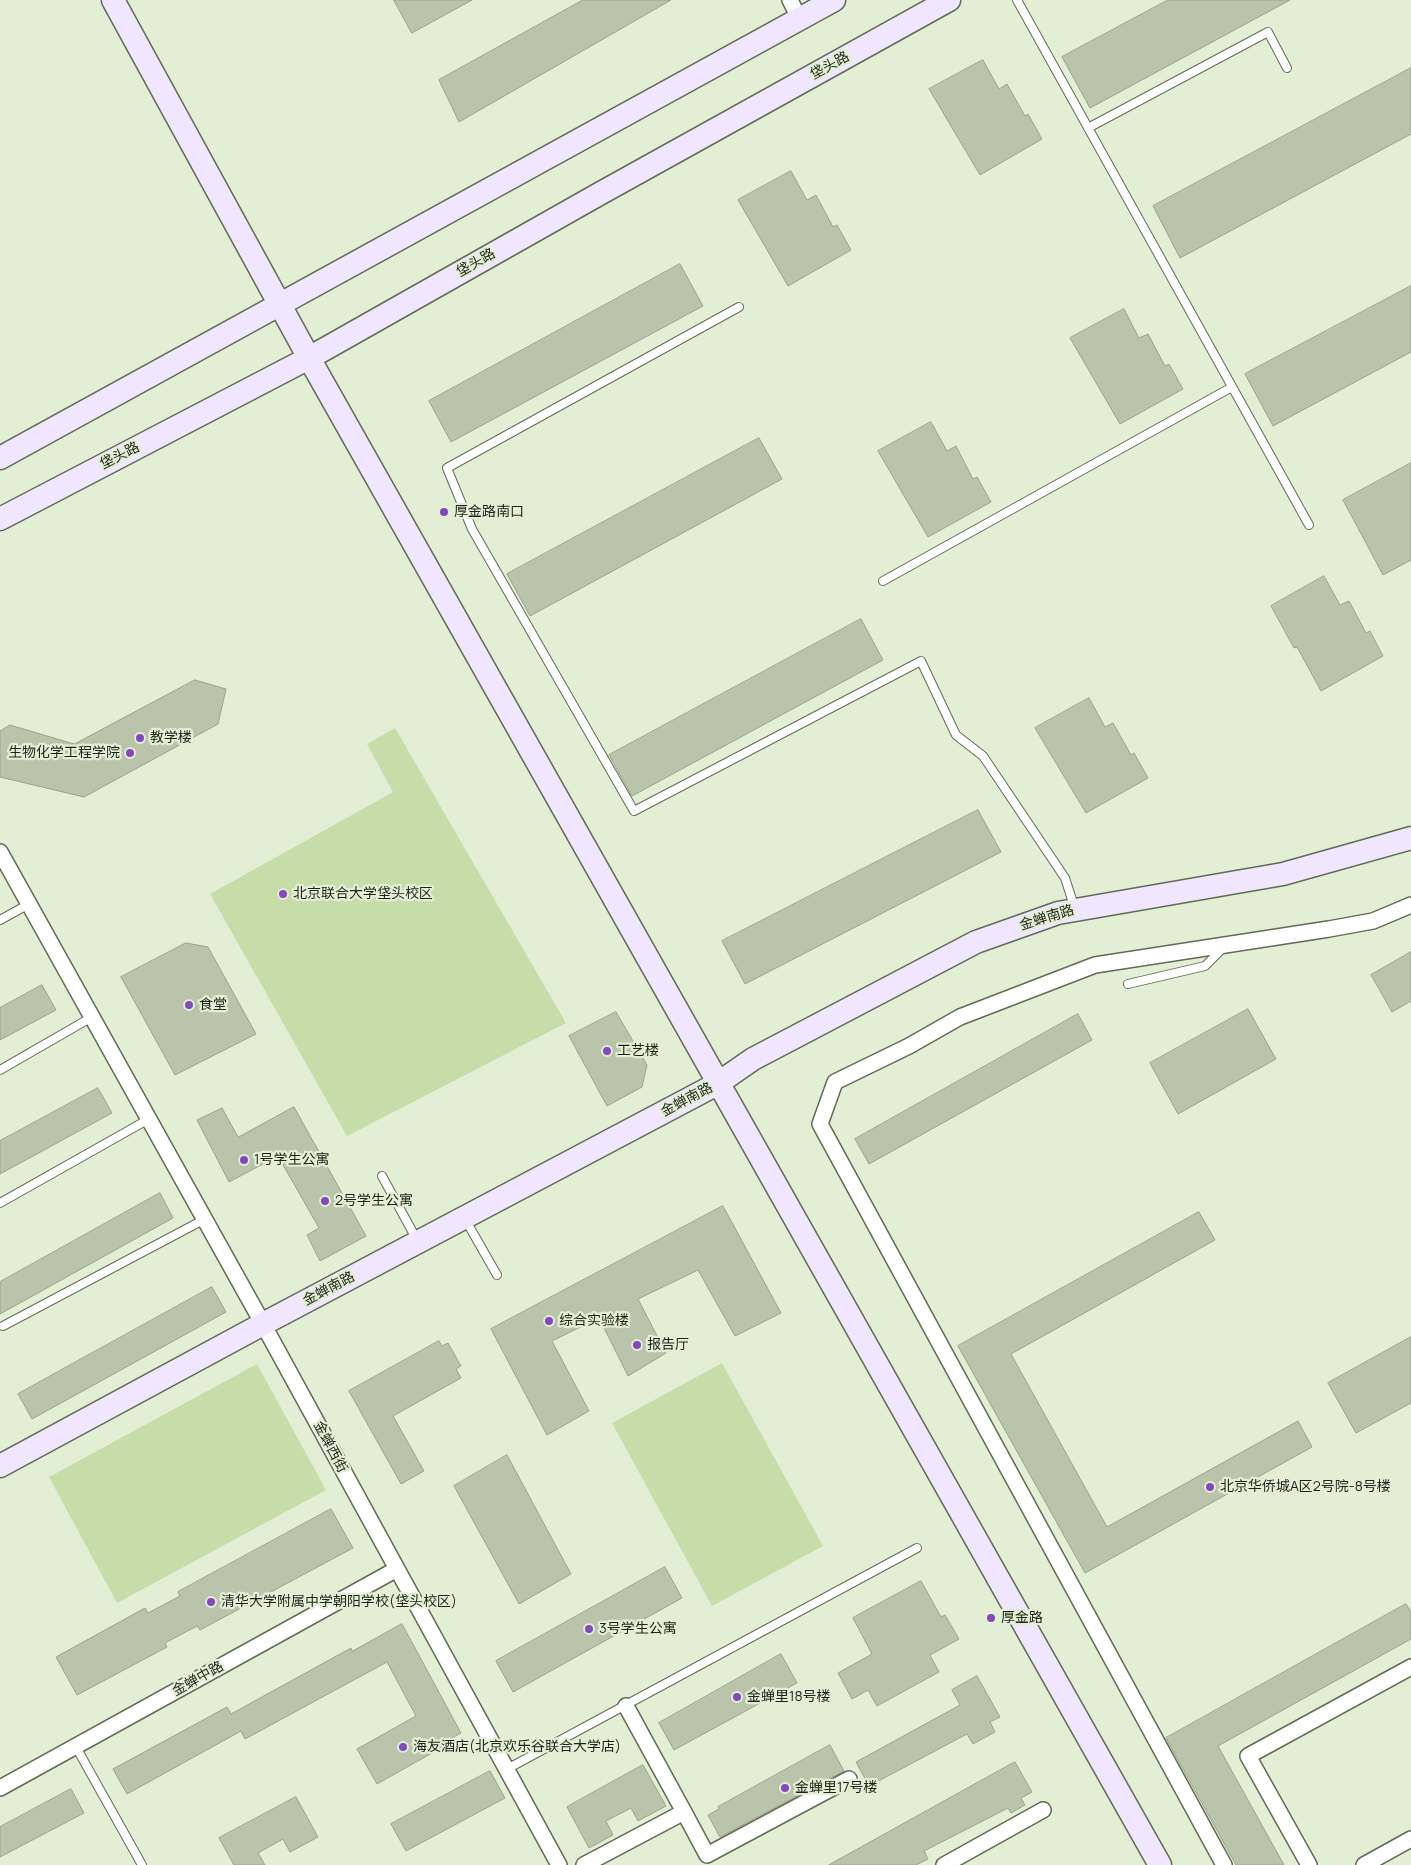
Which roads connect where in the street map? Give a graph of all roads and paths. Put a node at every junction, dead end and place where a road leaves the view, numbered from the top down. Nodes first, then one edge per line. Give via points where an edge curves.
1 (113, 0) edge
2 (790, 0) edge
3 (834, 0) edge
4 (948, 0) edge
5 (1017, 0) edge
6 (800, 20) junction
7 (1287, 68) dead end
8 (1088, 128) junction
9 (280, 306) junction
10 (739, 306) dead end
11 (309, 358) junction
12 (1232, 387) junction
13 (0, 458) edge
14 (0, 519) edge
15 (1309, 525) dead end
16 (883, 580) dead end
17 (1411, 838) edge
18 (0, 852) edge
19 (29, 904) junction
20 (1411, 905) edge
21 (1075, 909) junction
22 (0, 920) edge
23 (1226, 945) junction
24 (1128, 984) dead end
25 (92, 1017) junction
26 (0, 1070) edge
27 (717, 1084) junction
28 (149, 1119) junction
29 (382, 1176) dead end
30 (0, 1203) edge
31 (464, 1217) junction
32 (205, 1219) junction
33 (418, 1242) junction
34 (497, 1275) dead end
35 (263, 1324) junction
36 (3, 1326) dead end
37 (0, 1466) edge
38 (917, 1548) dead end
39 (397, 1570) junction
40 (1411, 1667) edge
41 (626, 1706) junction
42 (76, 1747) junction
43 (507, 1768) junction
44 (849, 1779) dead end
45 (0, 1788) edge
46 (1043, 1810) dead end
47 (684, 1812) junction
48 (1411, 1839) edge
49 (142, 1865) edge
50 (559, 1865) edge
51 (584, 1865) edge
52 (944, 1865) edge
53 (1160, 1865) edge
54 (1224, 1865) edge
55 (1309, 1865) edge
56 (1364, 1865) edge

1 - 9 street
2 - 6 street
3 - 6 street
4 - 11 street, 垡头路
5 - 8 lane
6 - 9 street
7 - 8 lane via 1268,32
8 - 12 lane
9 - 11 street
9 - 13 street
10 - 21 lane via 447,468 472,529 634,811 921,661 956,735 982,756 1065,878
11 - 14 street, 垡头路
11 - 27 street
12 - 15 lane
12 - 16 lane
17 - 21 street, 金蝉南路 via 1283,874
18 - 19 street, 金蝉西街
19 - 22 lane
19 - 25 street, 金蝉西街
20 - 23 street via 1373,921
21 - 27 street, 金蝉南路 via 976,942 753,1058
23 - 24 lane via 1205,966
23 - 54 street via 1095,965 960,1017 835,1082 820,1124
25 - 26 lane
25 - 28 street, 金蝉西街
27 - 31 street, 金蝉南路
27 - 53 street
28 - 30 lane
28 - 32 street, 金蝉西街
29 - 33 lane
31 - 33 street, 金蝉南路
31 - 34 lane
32 - 35 street, 金蝉西街
32 - 36 lane
33 - 35 street, 金蝉南路
35 - 37 street, 金蝉南路
35 - 39 street, 金蝉西街
38 - 41 lane
39 - 42 street, 金蝉中路
39 - 43 street, 金蝉西街
40 - 55 street via 1248,1756
41 - 43 lane
41 - 47 street
42 - 45 street, 金蝉中路
42 - 49 lane
43 - 50 street, 金蝉西街
44 - 47 street via 707,1855
46 - 52 street
47 - 51 street
48 - 56 street

